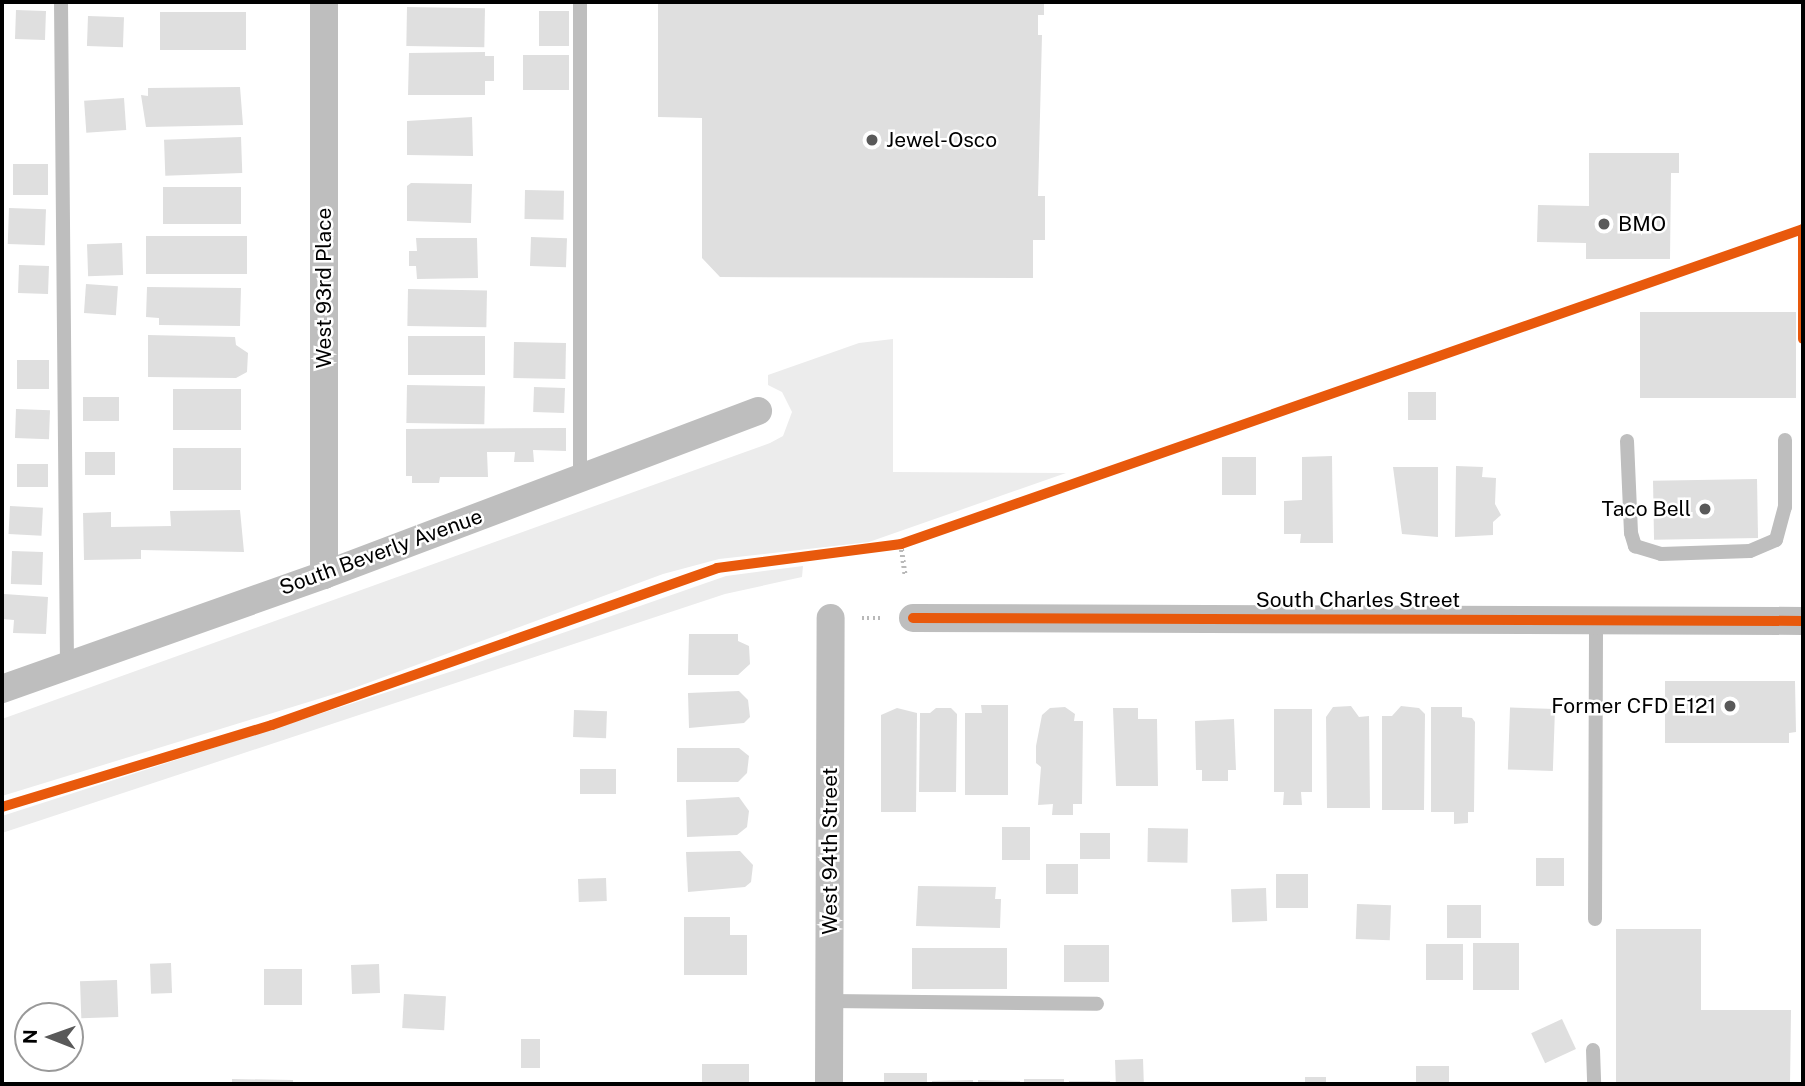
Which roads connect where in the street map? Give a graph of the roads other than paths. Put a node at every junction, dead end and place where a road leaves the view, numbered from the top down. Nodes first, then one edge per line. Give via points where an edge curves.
1 (61, 2) edge
2 (324, 2) edge
3 (580, 2) edge
4 (758, 411) dead end
5 (1785, 440) dead end
6 (1627, 441) dead end
7 (580, 478) junction
8 (324, 575) junction
9 (831, 618) road end
10 (913, 618) road end
11 (1596, 620) junction
12 (1803, 621) edge
13 (67, 666) junction
14 (2, 689) edge
15 (1595, 919) dead end
16 (830, 1001) junction
17 (1097, 1004) dead end
18 (1593, 1050) dead end
19 (830, 1084) edge
20 (1594, 1084) edge

1 - 13 lane
2 - 8 street, West 93rd Place
3 - 7 lane
4 - 7 street, South Beverly Avenue
5 - 6 lane via 1785,506 1776,540 1749,551 1661,554 1635,545 1631,533
7 - 8 street, South Beverly Avenue
8 - 13 street, South Beverly Avenue
9 - 16 street, West 94th Street
10 - 11 street, South Charles Street
11 - 12 street, South Charles Street
11 - 15 lane
13 - 14 street, South Beverly Avenue
16 - 17 lane
16 - 19 street, West 94th Street
18 - 20 lane

